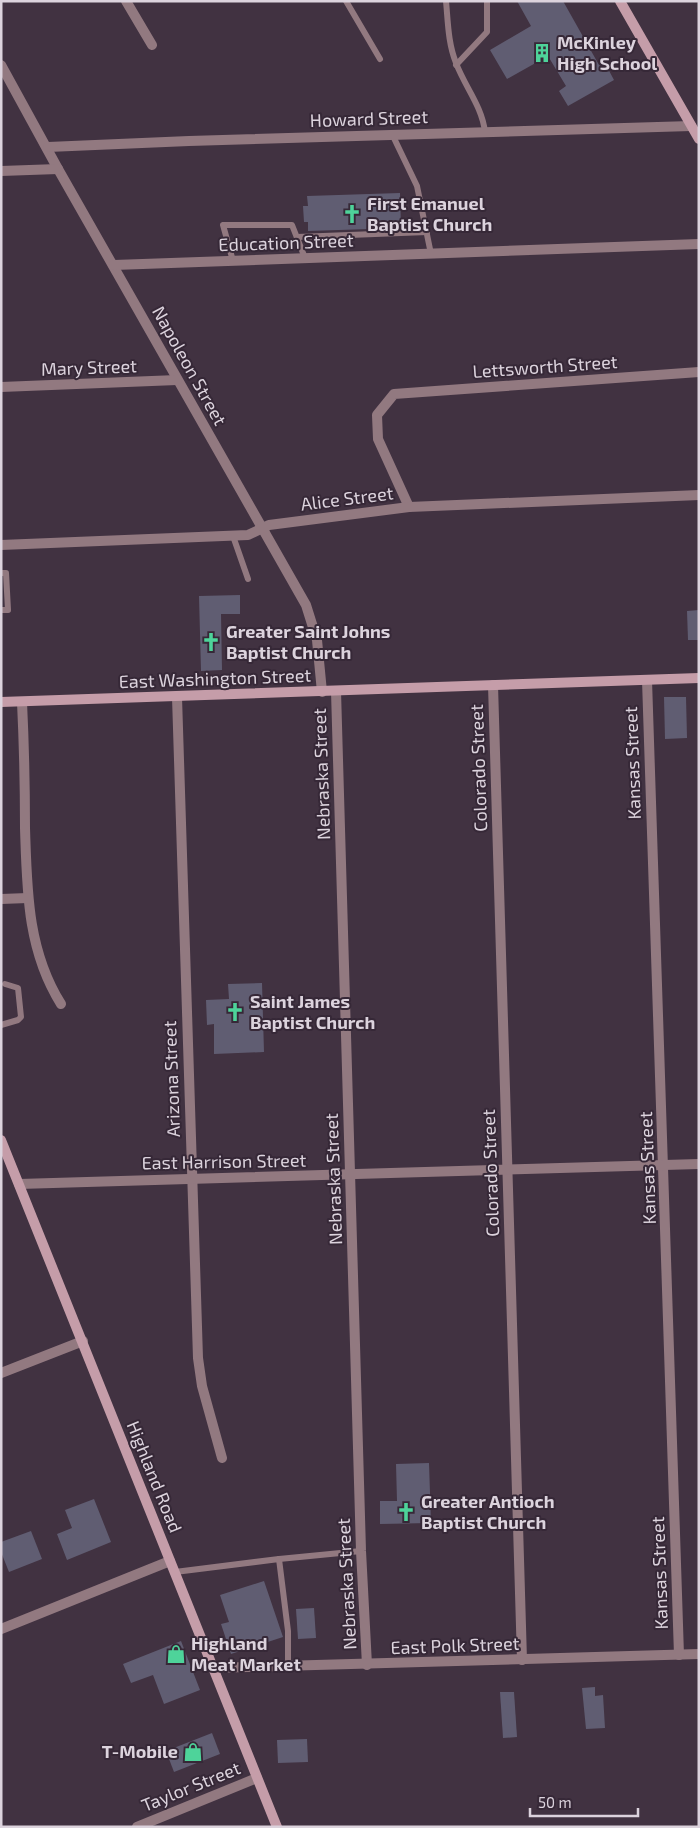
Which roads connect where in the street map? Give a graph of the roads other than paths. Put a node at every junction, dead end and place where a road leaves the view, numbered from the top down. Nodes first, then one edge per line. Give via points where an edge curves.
1 (126, 1) edge
2 (346, 1) edge
3 (446, 1) edge
4 (487, 1) edge
5 (620, 1) edge
6 (152, 45) dead end
7 (380, 59) dead end
8 (1, 65) edge
9 (456, 65) junction
10 (691, 126) junction
11 (485, 132) junction
12 (392, 134) junction
13 (699, 138) edge
14 (48, 147) junction
15 (58, 169) junction
16 (1, 171) edge
17 (427, 232) junction
18 (297, 237) junction
19 (699, 244) edge
20 (431, 254) junction
21 (305, 258) junction
22 (233, 261) junction
23 (114, 265) junction
24 (699, 372) edge
25 (177, 380) junction
26 (1, 387) edge
27 (699, 495) edge
28 (409, 507) junction
29 (261, 529) junction
30 (233, 536) junction
31 (1, 545) edge
32 (1, 573) edge
33 (248, 579) dead end
34 (1, 610) edge
35 (699, 678) edge
36 (647, 680) junction
37 (493, 685) junction
38 (336, 691) junction
39 (322, 692) junction
40 (177, 696) junction
41 (1, 702) edge
42 (22, 702) junction
43 (28, 898) junction
44 (1, 899) edge
45 (5, 984) dead end
46 (61, 1004) dead end
47 (1, 1025) edge
48 (1, 1140) edge
49 (699, 1164) edge
50 (664, 1165) junction
51 (507, 1171) junction
52 (350, 1176) junction
53 (191, 1179) junction
54 (19, 1184) junction
55 (83, 1341) junction
56 (1, 1373) edge
57 (222, 1458) dead end
58 (361, 1550) junction
59 (279, 1559) junction
60 (170, 1561) junction
61 (175, 1572) junction
62 (1, 1629) edge
63 (699, 1654) edge
64 (679, 1655) junction
65 (522, 1660) junction
66 (367, 1665) junction
67 (288, 1666) junction
68 (213, 1668) junction
69 (257, 1778) junction
70 (137, 1827) edge
71 (277, 1827) edge

1 - 6 street
2 - 7 lane
3 - 9 lane via 450,46
4 - 9 lane via 487,32
5 - 10 street
8 - 14 street, Napoleon Street
9 - 11 lane via 483,117
10 - 11 street, Howard Street
10 - 13 street
11 - 12 street, Howard Street
12 - 14 street, Howard Street
12 - 17 lane via 418,186
14 - 15 street, Napoleon Street
15 - 16 street
15 - 23 street, Napoleon Street
17 - 18 lane
17 - 20 lane
18 - 21 lane
18 - 22 lane via 292,225 223,225
19 - 20 street, Education Street
20 - 21 street, Education Street
21 - 22 street, Education Street
22 - 23 street, Education Street
23 - 25 street, Napoleon Street
24 - 28 street, Lettsworth Street via 394,394 378,414 378,439
25 - 26 street, Mary Street
25 - 29 street, Napoleon Street
27 - 28 street, Alice Street
28 - 29 street, Alice Street via 268,525
29 - 30 street, Alice Street via 248,535
29 - 39 street, Napoleon Street via 311,618 317,640
30 - 31 street, Alice Street
30 - 33 lane
32 - 34 lane via 6,573 8,610
35 - 36 street, East Washington Street
36 - 37 street, East Washington Street
36 - 50 street, Kansas Street
37 - 38 street, East Washington Street
37 - 51 street, Colorado Street
38 - 39 street, East Washington Street
38 - 52 street, Nebraska Street
39 - 40 street, East Washington Street
40 - 42 street, East Washington Street
40 - 53 street, Arizona Street
41 - 42 street, East Washington Street
42 - 43 street
43 - 44 street
43 - 46 street via 39,961
45 - 47 lane via 18,988 21,1016
48 - 54 street, Highland Road
49 - 50 street, East Harrison Street
50 - 51 street, East Harrison Street
50 - 64 street, Kansas Street
51 - 52 street, East Harrison Street
51 - 65 street, Colorado Street
52 - 53 street, East Harrison Street
52 - 58 street, Nebraska Street
53 - 54 street, East Harrison Street
53 - 57 street, Arizona Street via 198,1358 202,1386
54 - 55 street, Highland Road
55 - 56 street
55 - 60 street, Highland Road
58 - 59 lane
58 - 66 street, Nebraska Street
59 - 61 lane
59 - 67 lane via 288,1631
60 - 61 street, Highland Road
60 - 62 street
61 - 68 street, Highland Road
63 - 64 street, East Polk Street
64 - 65 street, East Polk Street
65 - 66 street, East Polk Street
66 - 67 street, East Polk Street
67 - 68 street, East Polk Street
68 - 69 street, Highland Road
69 - 70 street, Taylor Street
69 - 71 street, Highland Road

